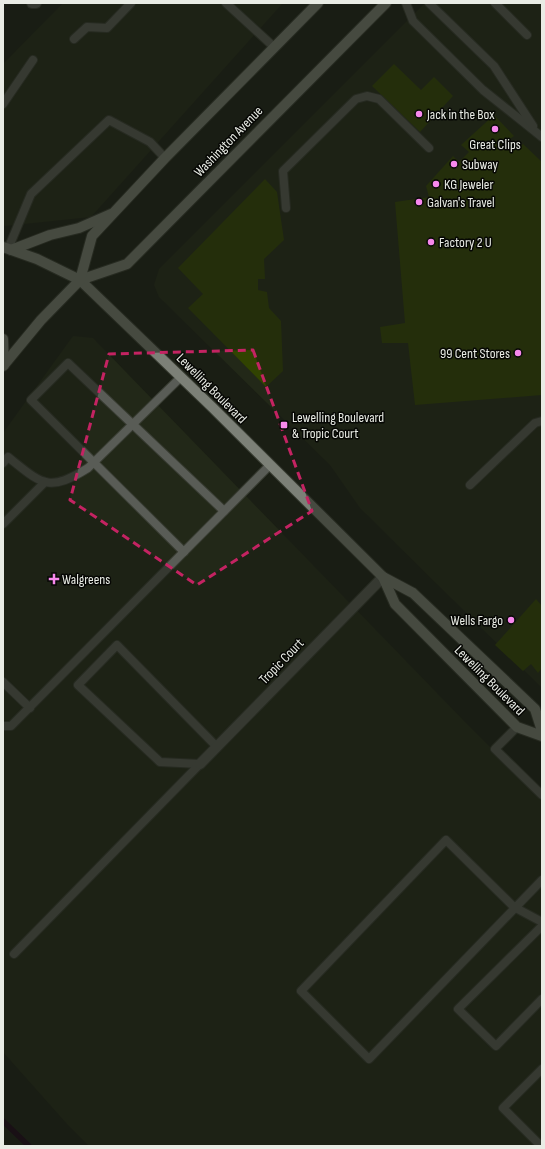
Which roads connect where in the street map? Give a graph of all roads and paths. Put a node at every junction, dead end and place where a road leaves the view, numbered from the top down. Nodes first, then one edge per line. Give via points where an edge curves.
1 (32, 3) edge
2 (36, 3) edge
3 (131, 3) edge
4 (226, 3) edge
5 (318, 3) edge
6 (386, 3) edge
7 (406, 3) edge
8 (429, 3) edge
9 (496, 3) edge
10 (527, 34) dead end
11 (74, 39) dead end
12 (274, 47) junction
13 (33, 60) dead end
14 (3, 104) edge
15 (539, 135) edge
16 (429, 148) dead end
17 (165, 158) junction
18 (286, 208) dead end
19 (116, 211) junction
20 (8, 248) edge
21 (80, 280) junction
22 (3, 339) edge
23 (4, 366) edge
24 (181, 377) junction
25 (542, 421) edge
26 (133, 424) junction
27 (3, 463) edge
28 (93, 463) junction
29 (270, 465) junction
30 (45, 482) junction
31 (470, 485) dead end
32 (224, 511) junction
33 (3, 524) edge
34 (184, 552) junction
35 (383, 577) junction
36 (3, 682) edge
37 (30, 708) junction
38 (7, 726) edge
39 (518, 727) junction
40 (542, 731) edge
41 (542, 736) edge
42 (217, 747) junction
43 (200, 764) junction
44 (542, 795) edge
45 (542, 880) edge
46 (514, 907) junction
47 (542, 922) edge
48 (542, 926) edge
49 (14, 954) dead end
50 (542, 999) edge
51 (541, 1071) edge
52 (541, 1146) edge

1 - 2 street
3 - 11 lane via 107,28 87,27
4 - 12 lane
5 - 12 main road, Washington Avenue
6 - 21 main road, Washington Avenue via 127,264
7 - 15 lane via 413,21 418,26 483,90
8 - 15 lane via 494,66
9 - 10 lane
12 - 17 main road, Washington Avenue
13 - 14 lane
16 - 18 lane via 379,99 367,96 356,98 283,171
17 - 19 main road, Washington Avenue
17 - 20 lane via 150,142 109,120 31,194
19 - 20 main road via 79,228
19 - 21 main road, Washington Avenue via 92,236
20 - 21 main road, Lewelling Boulevard
21 - 23 main road, Washington Avenue via 41,320
21 - 24 main road, Lewelling Boulevard
22 - 23 main road
24 - 26 lane
24 - 29 main road, Lewelling Boulevard
25 - 31 lane via 535,423
26 - 28 lane
26 - 28 lane via 68,363 32,400
26 - 32 lane
27 - 30 lane via 8,457 36,479
28 - 30 lane via 70,479 52,484
28 - 34 lane
29 - 32 lane
29 - 35 main road, Lewelling Boulevard
30 - 33 lane
32 - 34 lane
34 - 37 lane
35 - 39 main road, Lewelling Boulevard via 395,604
35 - 40 main road, Lewelling Boulevard via 413,593 535,709
35 - 42 street, Tropic Court
36 - 37 lane
37 - 38 lane
39 - 41 main road, Lewelling Boulevard
39 - 44 lane via 495,749
42 - 43 street, Tropic Court
42 - 43 lane via 117,646 78,685 160,762
43 - 49 lane
45 - 46 lane
46 - 46 lane via 369,1059 301,991 446,840
46 - 47 lane
48 - 50 lane via 458,1009 496,1046
51 - 52 lane via 502,1108

